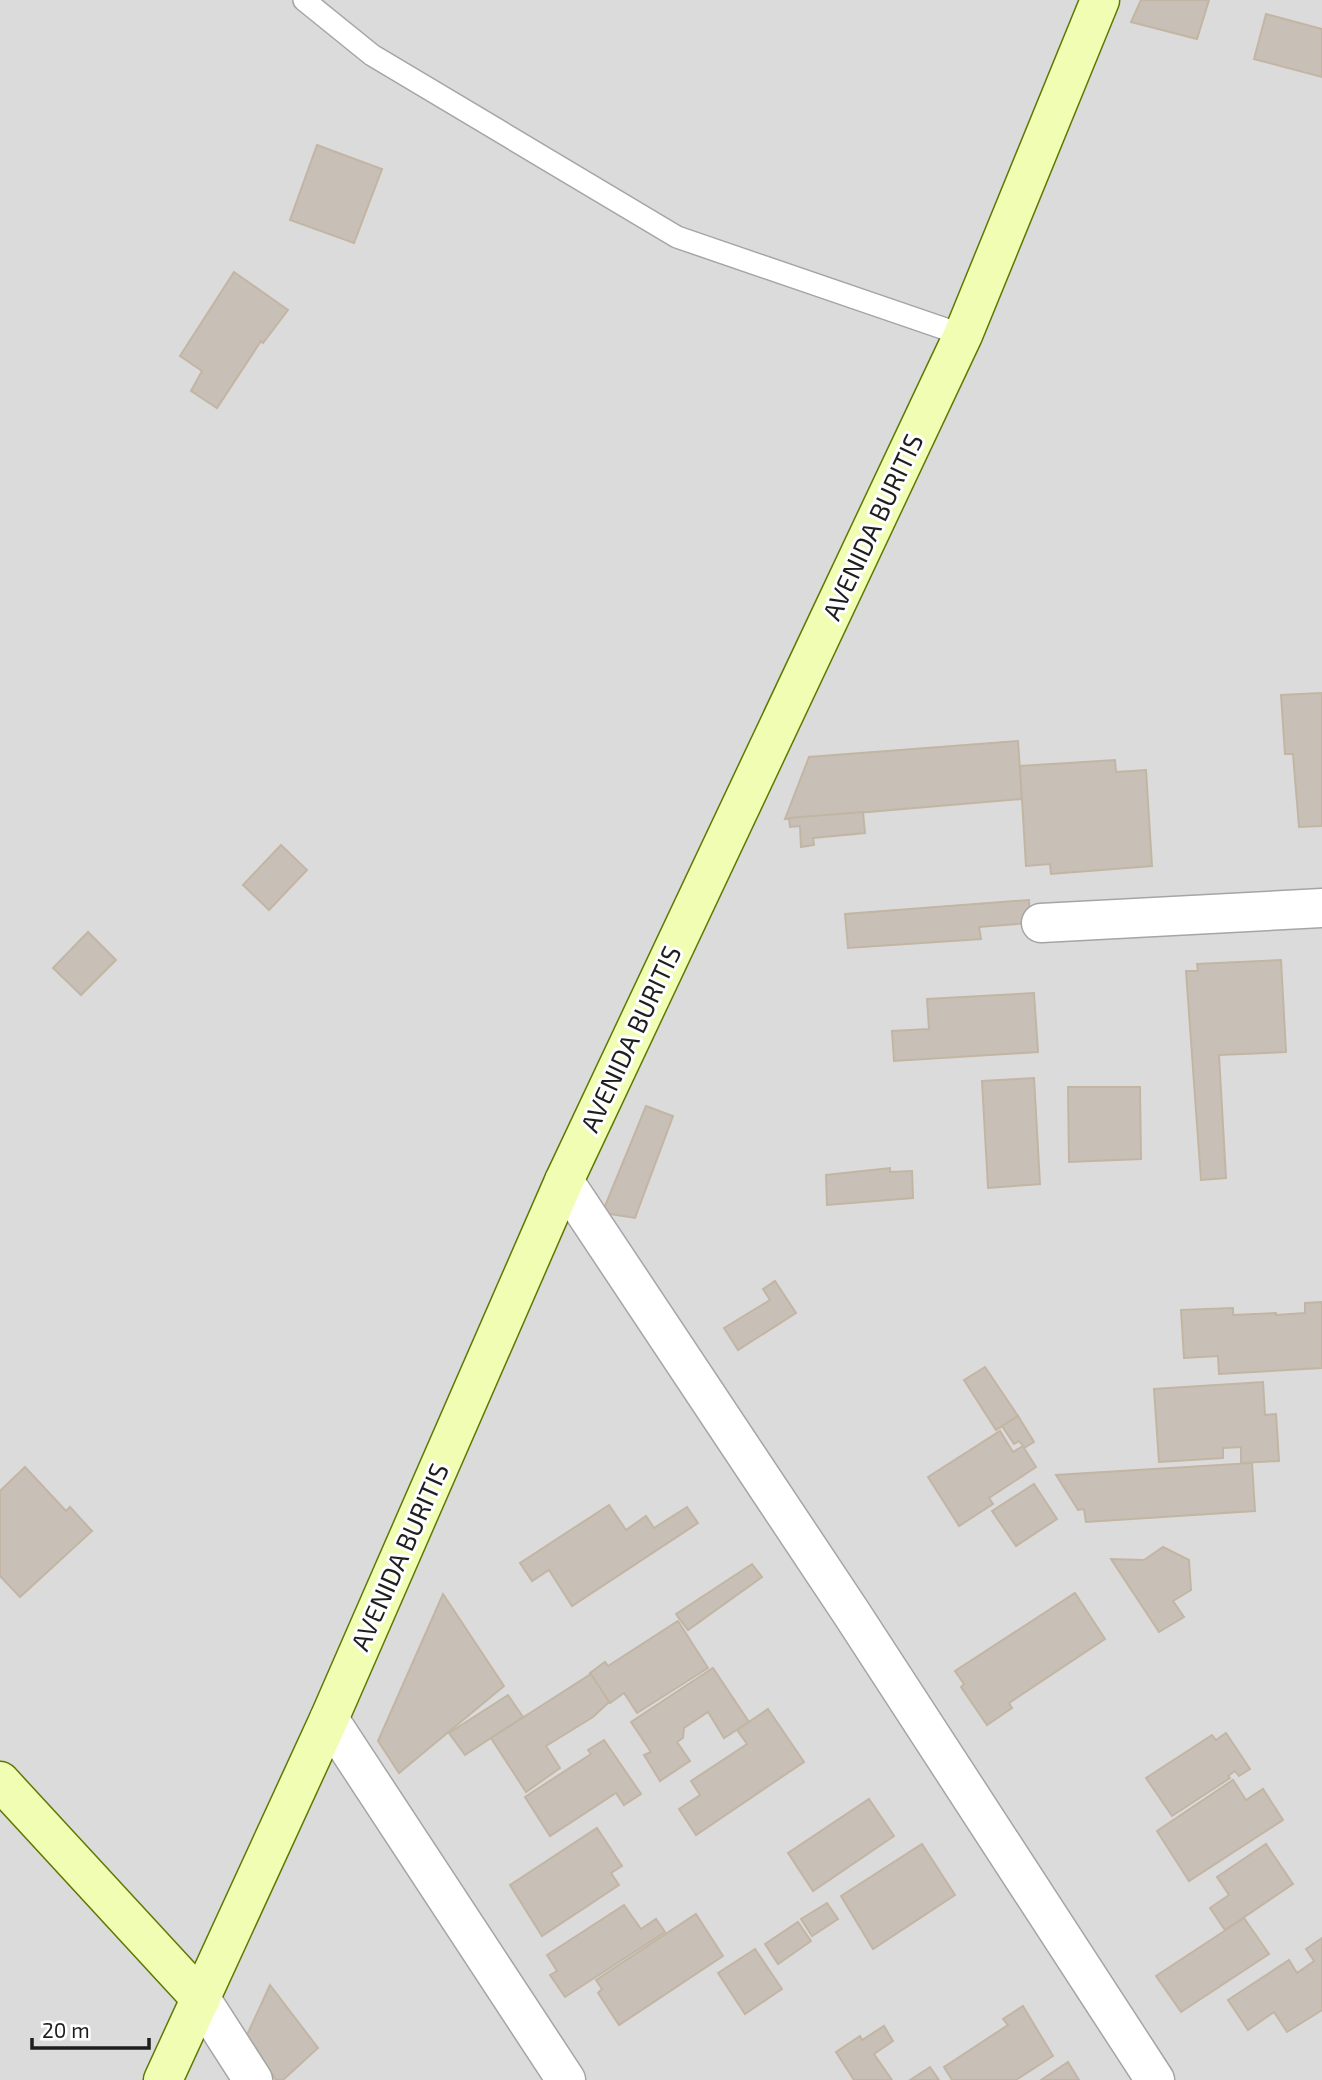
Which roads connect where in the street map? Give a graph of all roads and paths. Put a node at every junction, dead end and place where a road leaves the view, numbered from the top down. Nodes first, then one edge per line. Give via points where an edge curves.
1 (304, 0) edge
2 (1100, 0) edge
3 (963, 335) junction
4 (1322, 908) edge
5 (1041, 923) dead end
6 (564, 1181) junction
7 (329, 1719) junction
8 (0, 1781) edge
9 (201, 1998) junction
10 (163, 2080) edge
11 (253, 2080) edge
12 (566, 2080) edge
13 (1154, 2080) edge

1 - 3 lane via 372,55 677,237
2 - 3 street, AVENIDA BURITIS
3 - 6 street, AVENIDA BURITIS
4 - 5 street
6 - 7 street, AVENIDA BURITIS
6 - 13 street
7 - 9 street, AVENIDA BURITIS
7 - 12 street
8 - 9 street
9 - 10 street, AVENIDA BURITIS
9 - 11 street

